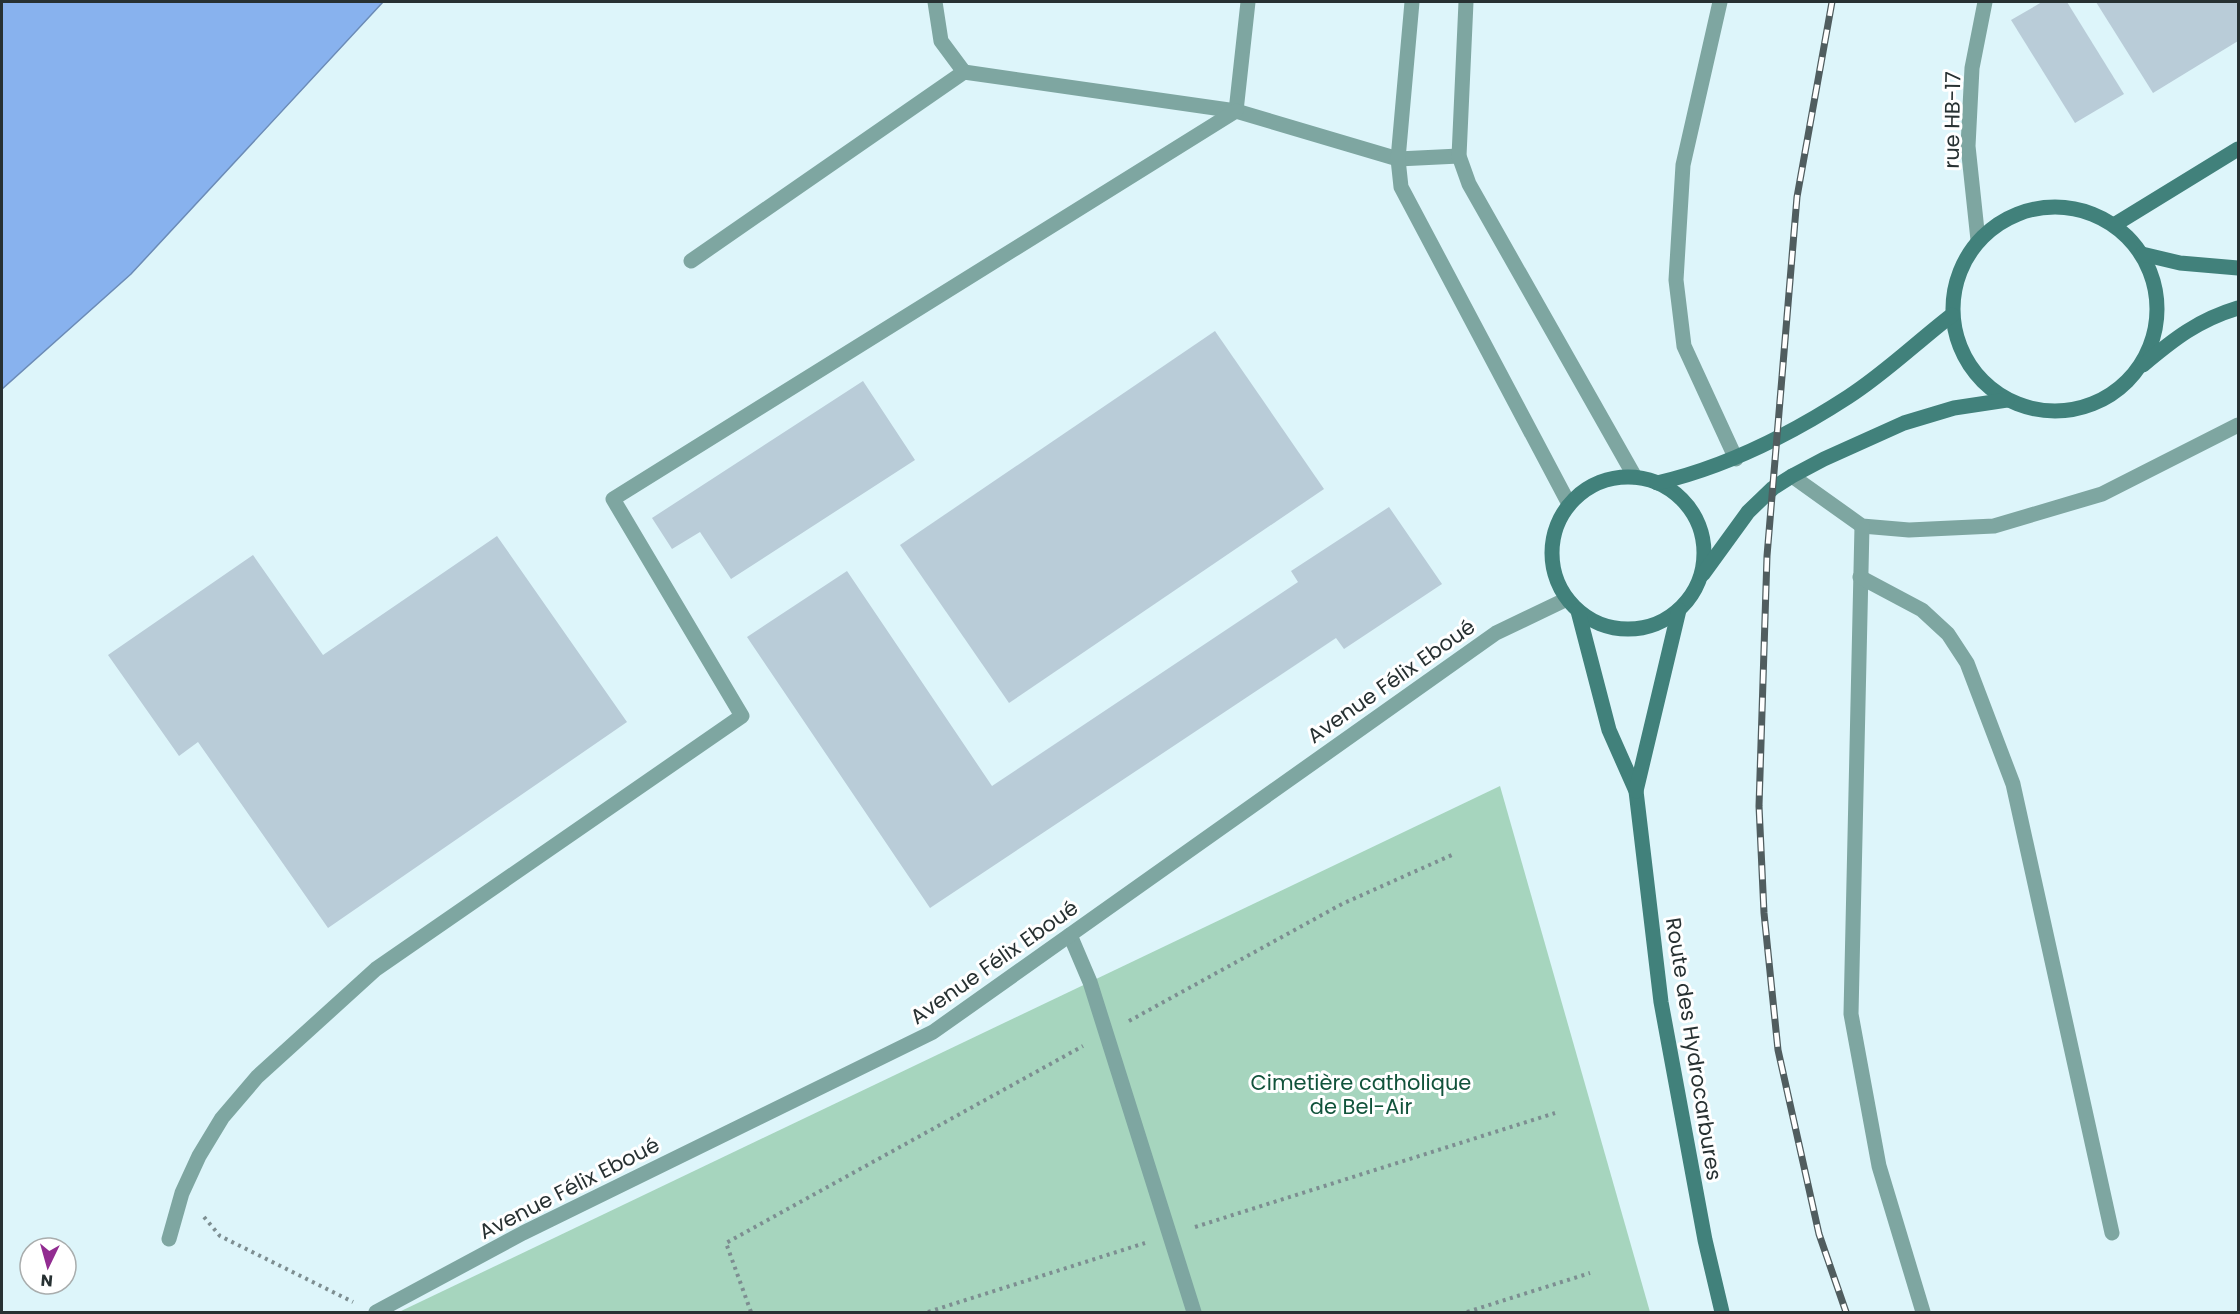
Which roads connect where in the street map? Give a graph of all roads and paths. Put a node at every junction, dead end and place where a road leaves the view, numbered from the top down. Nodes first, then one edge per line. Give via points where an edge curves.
1 (935, 2) edge
2 (1248, 2) edge
3 (1412, 2) edge
4 (1466, 2) edge
5 (1720, 2) edge
6 (1985, 2) edge
7 (964, 72) junction
8 (1236, 111) junction
9 (2238, 149) edge
10 (1459, 156) junction
11 (1398, 159) junction
12 (2114, 225) junction
13 (1978, 240) junction
14 (2142, 254) junction
15 (691, 261) dead end
16 (2238, 268) edge
17 (2238, 308) edge
18 (1952, 315) junction
19 (2139, 369) junction
20 (2007, 400) junction
21 (2238, 425) edge
22 (1736, 459) junction
23 (1792, 476) junction
24 (1635, 477) junction
25 (1657, 483) junction
26 (1569, 504) junction
27 (1862, 526) junction
28 (1701, 576) junction
29 (1860, 577) junction
30 (1567, 599) junction
31 (1679, 610) junction
32 (1578, 611) junction
33 (1636, 790) junction
34 (1454, 854) dead end
35 (1070, 935) junction
36 (1106, 1034) junction
37 (1555, 1113) dead end
38 (182, 1192) junction
39 (2112, 1233) dead end
40 (1169, 1235) junction
41 (169, 1239) dead end
42 (1590, 1273) dead end
43 (354, 1302) dead end
44 (376, 1312) edge
45 (751, 1312) edge
46 (928, 1312) edge
47 (1194, 1312) edge
48 (1467, 1312) edge
49 (1722, 1312) edge
50 (1923, 1312) edge

1 - 7 street via 941,41
2 - 8 street
3 - 11 street
4 - 10 street
5 - 22 street via 1683,165 1676,280 1684,346
6 - 13 street, rue HB-17 via 1972,68 1968,146
7 - 8 street
7 - 15 street
8 - 11 street
8 - 38 street via 613,499 742,716 376,969 257,1077 222,1118
9 - 12 street
10 - 11 street
10 - 24 street via 1469,184
11 - 26 street via 1401,187
12 - 13 street via 2092,213 2068,207 2043,207 1996,224
12 - 14 street
13 - 18 street via 1956,279
14 - 16 street via 2180,263
14 - 19 street via 2154,282 2157,312 2152,342
17 - 19 street via 2181,333
18 - 20 street via 1960,349 1979,379
18 - 22 street via 1849,397
19 - 20 street via 2101,399 2064,411 2035,409
20 - 23 street via 1954,408 1904,423
21 - 27 street via 2102,494 1994,526 1909,530
22 - 25 street
23 - 27 street
23 - 28 street via 1748,512
24 - 25 street
24 - 26 street via 1611,479 1589,488
25 - 28 street via 1692,511 1701,531
26 - 30 street via 1557,526 1551,551 1555,576
27 - 29 street
28 - 31 street via 1693,594
29 - 39 street via 1922,610 1948,634 1968,663 2013,784
29 - 50 street via 1851,1014 1879,1166
30 - 32 street
30 - 35 street, Avenue Félix Eboué via 1496,633
31 - 32 street via 1640,629 1618,629 1597,623
31 - 33 street, Route des Hydrocarbures
32 - 33 street, Route des Hydrocarbures via 1609,730
33 - 49 street, Route des Hydrocarbures via 1660,1002
34 - 36 path via 1342,904
35 - 36 street
35 - 44 street, Avenue Félix Eboué via 933,1032 523,1233
36 - 40 street
36 - 45 path via 726,1243
37 - 40 path
38 - 41 street
38 - 43 path via 220,1236
40 - 46 path
40 - 47 street
42 - 48 path

